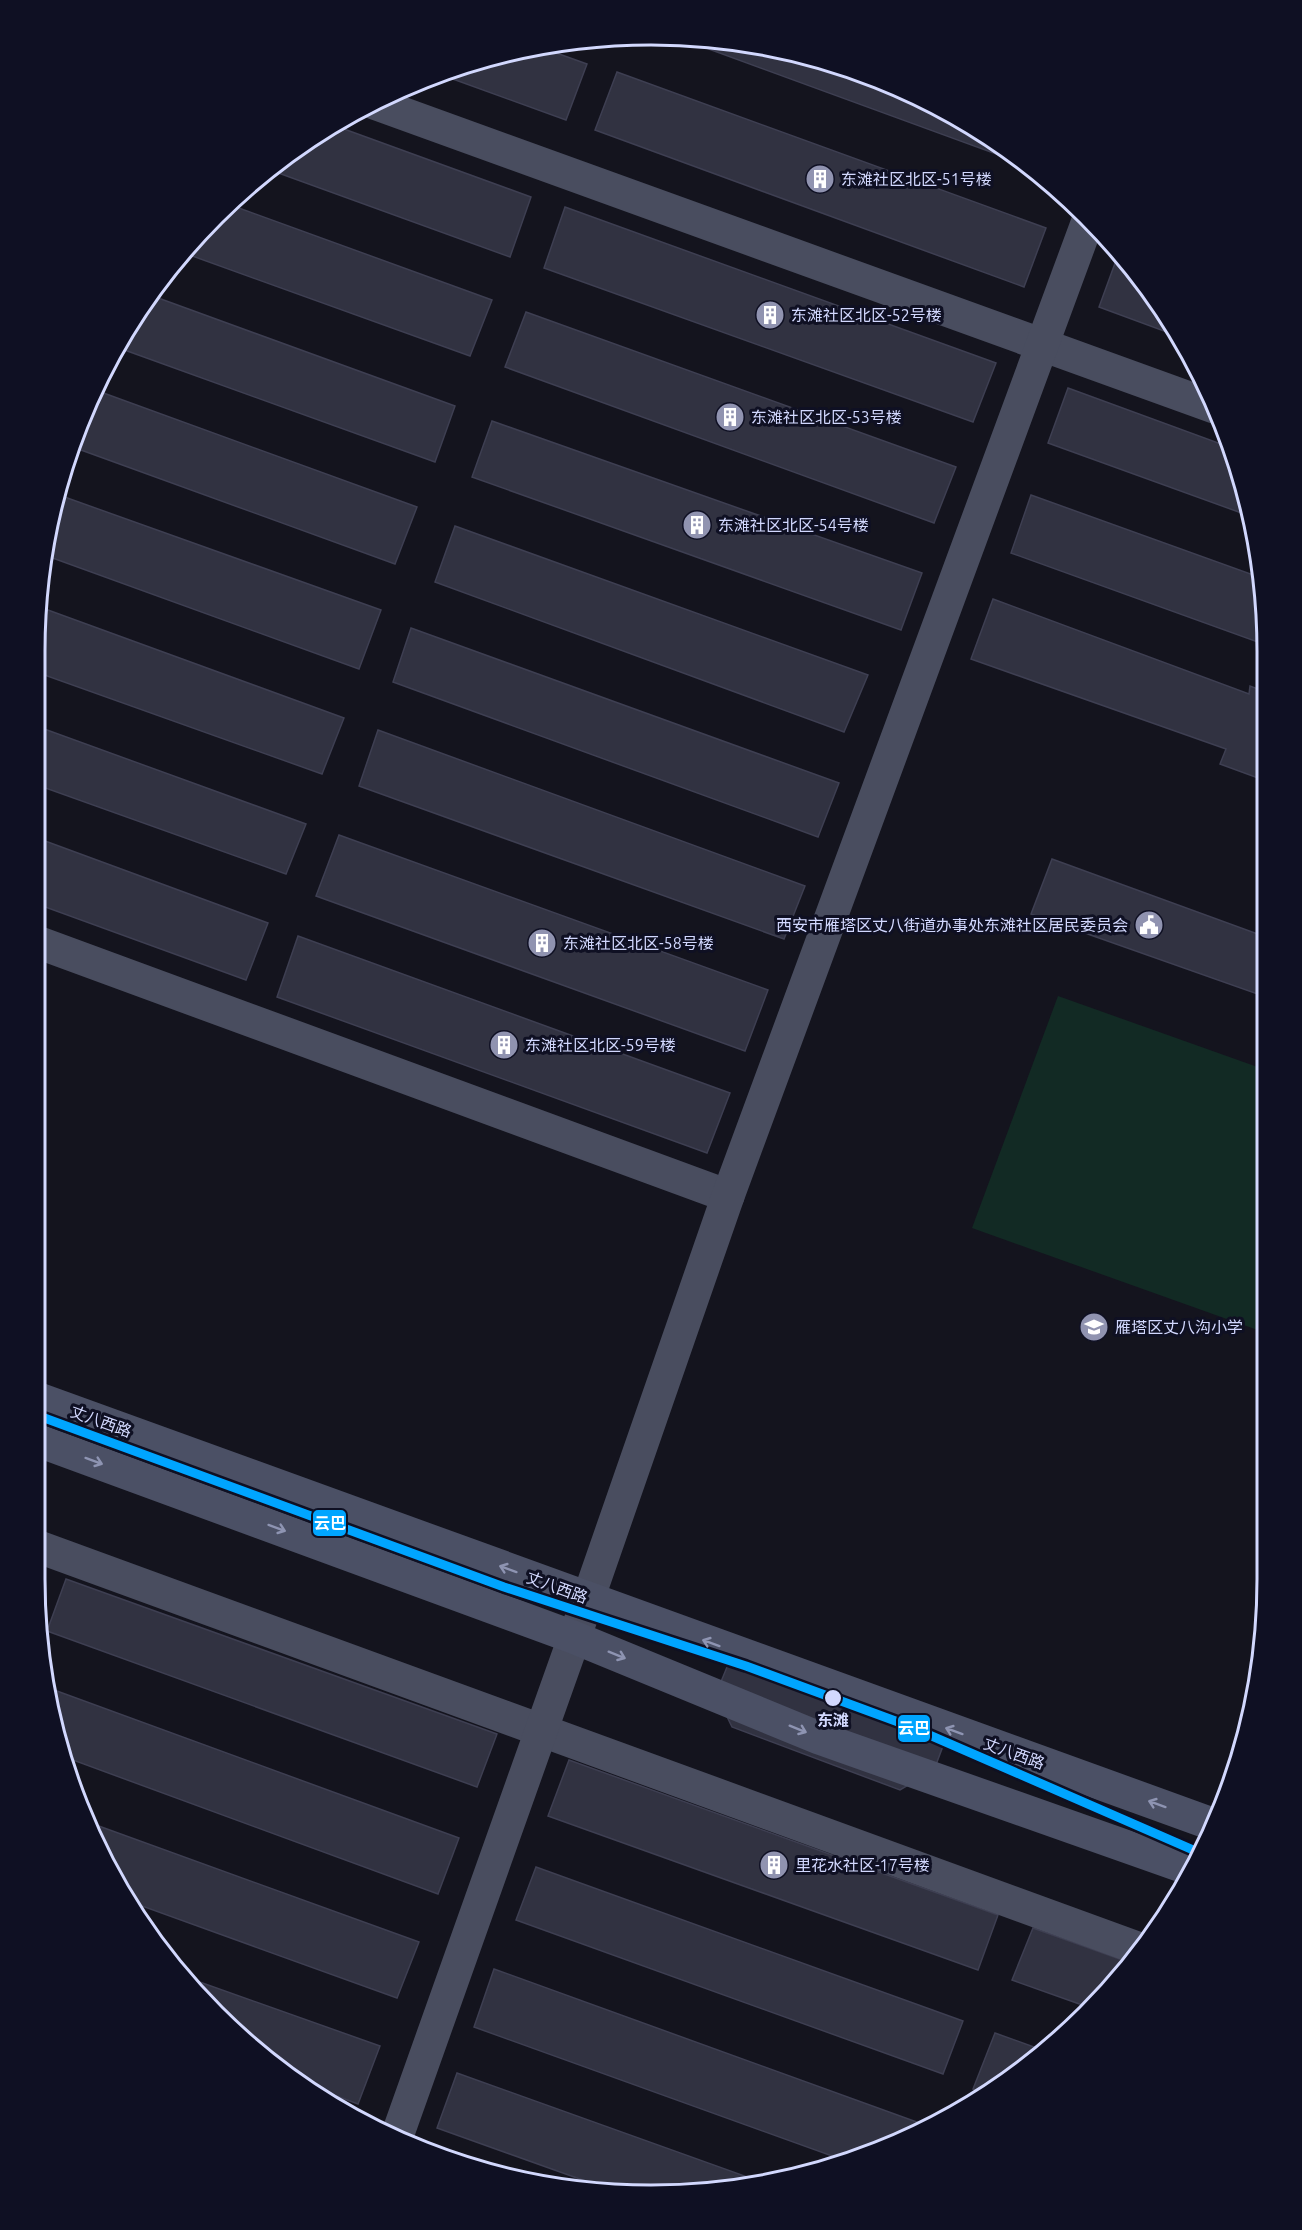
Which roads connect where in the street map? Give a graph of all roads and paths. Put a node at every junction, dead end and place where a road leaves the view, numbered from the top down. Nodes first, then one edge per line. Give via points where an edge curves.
1 (383, 107) edge
2 (1085, 228) edge
3 (1043, 345) junction
4 (1204, 403) edge
5 (45, 945) edge
6 (728, 1196) junction
7 (45, 1401) edge
8 (45, 1443) edge
9 (45, 1549) edge
10 (588, 1599) junction
11 (573, 1637) junction
12 (540, 1730) junction
13 (1206, 1822) edge
14 (1184, 1867) edge
15 (1133, 1946) edge
16 (399, 2130) edge

1 - 3 street
2 - 3 street
3 - 4 street
3 - 6 street
5 - 6 street
6 - 10 street
10 -> 7 main road, 丈八西路
8 -> 11 main road
9 - 12 street
10 - 11 street
13 -> 10 main road, 丈八西路
11 - 12 street
11 -> 14 main road via 819,1738
12 - 15 street
12 - 16 street

